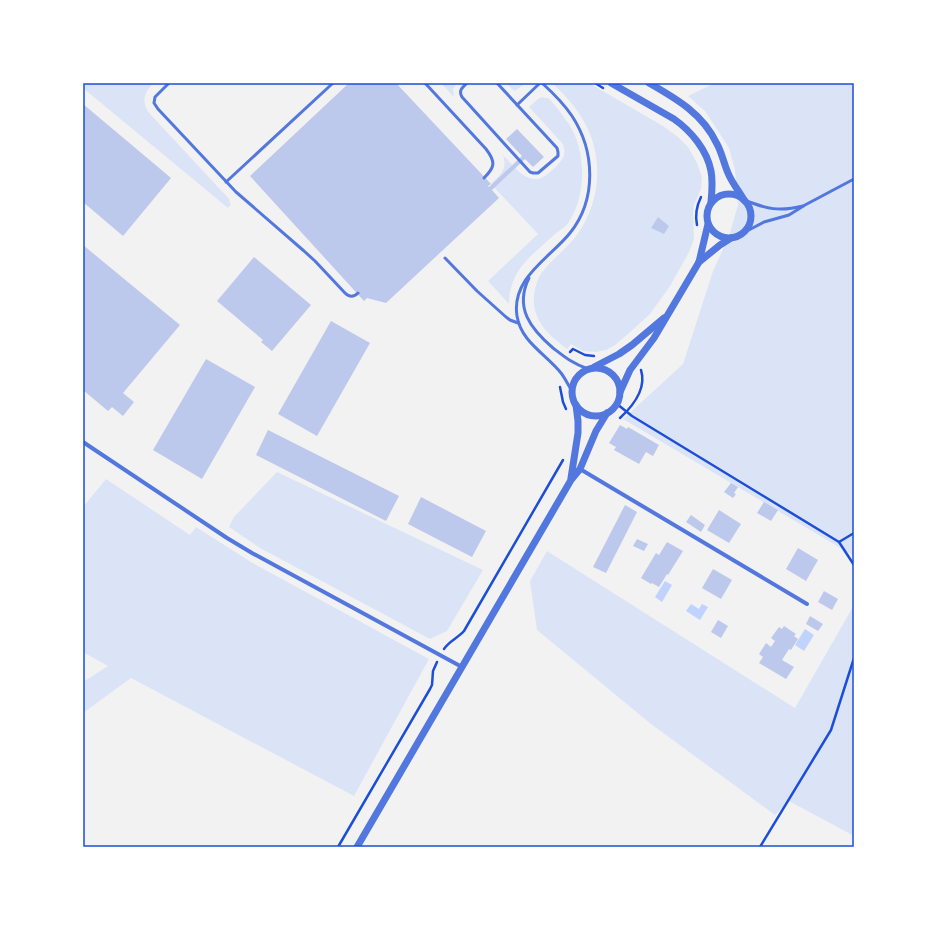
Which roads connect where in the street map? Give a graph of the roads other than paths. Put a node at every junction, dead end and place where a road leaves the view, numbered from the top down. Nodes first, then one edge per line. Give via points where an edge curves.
1 (169, 83) edge
2 (333, 83) edge
3 (425, 83) edge
4 (467, 83) edge
5 (497, 83) edge
6 (541, 83) edge
7 (611, 83) edge
8 (649, 83) edge
9 (162, 84) edge
10 (161, 90) junction
11 (517, 104) junction
12 (484, 178) dead end
13 (854, 179) edge
14 (226, 182) junction
15 (744, 200) junction
16 (711, 202) junction
17 (805, 205) junction
18 (708, 224) junction
19 (743, 233) junction
20 (732, 238) junction
21 (445, 258) dead end
22 (699, 262) junction
23 (532, 272) junction
24 (358, 293) dead end
25 (667, 315) junction
26 (518, 323) junction
27 (591, 368) junction
28 (572, 391) junction
29 (620, 392) junction
30 (576, 405) junction
31 (607, 413) junction
32 (83, 442) edge
33 (580, 469) junction
34 (571, 480) junction
35 (808, 604) dead end
36 (462, 667) junction
37 (357, 847) edge

1 - 10 lane
2 - 14 lane
3 - 12 lane via 491,156 493,167
4 - 11 lane via 460,90 462,96 533,174 558,156 558,152 555,145
5 - 11 lane
6 - 11 lane
6 - 23 lane via 566,108 578,126 588,155 590,177 586,201 574,228
7 - 16 street via 668,116 692,136 704,152 710,166
8 - 15 street via 683,104 707,127
9 - 10 lane
10 - 14 lane via 155,98 156,106
13 - 17 lane
14 - 24 lane via 315,261 345,293 350,297
15 - 16 street via 734,194 727,194
15 - 17 lane via 776,209
15 - 19 street via 751,216
16 - 18 street via 706,216
17 - 19 lane via 789,215 764,222
18 - 20 street via 720,236
18 - 22 street
19 - 20 street
20 - 22 street
21 - 26 lane via 506,317
22 - 25 street
23 - 26 lane via 523,283 517,300
23 - 27 lane via 524,302 529,322 546,342 568,360
25 - 27 street via 614,358
25 - 29 street via 654,338 630,370
26 - 28 lane via 530,343 561,373
27 - 28 street via 581,372 576,378
27 - 29 street via 601,368 613,374 620,386
28 - 30 street
29 - 31 street via 617,404
30 - 31 street via 593,416
30 - 34 street via 578,433
31 - 33 street via 596,431
32 - 36 street via 252,553
33 - 34 street
33 - 35 street
34 - 36 street
36 - 37 street

